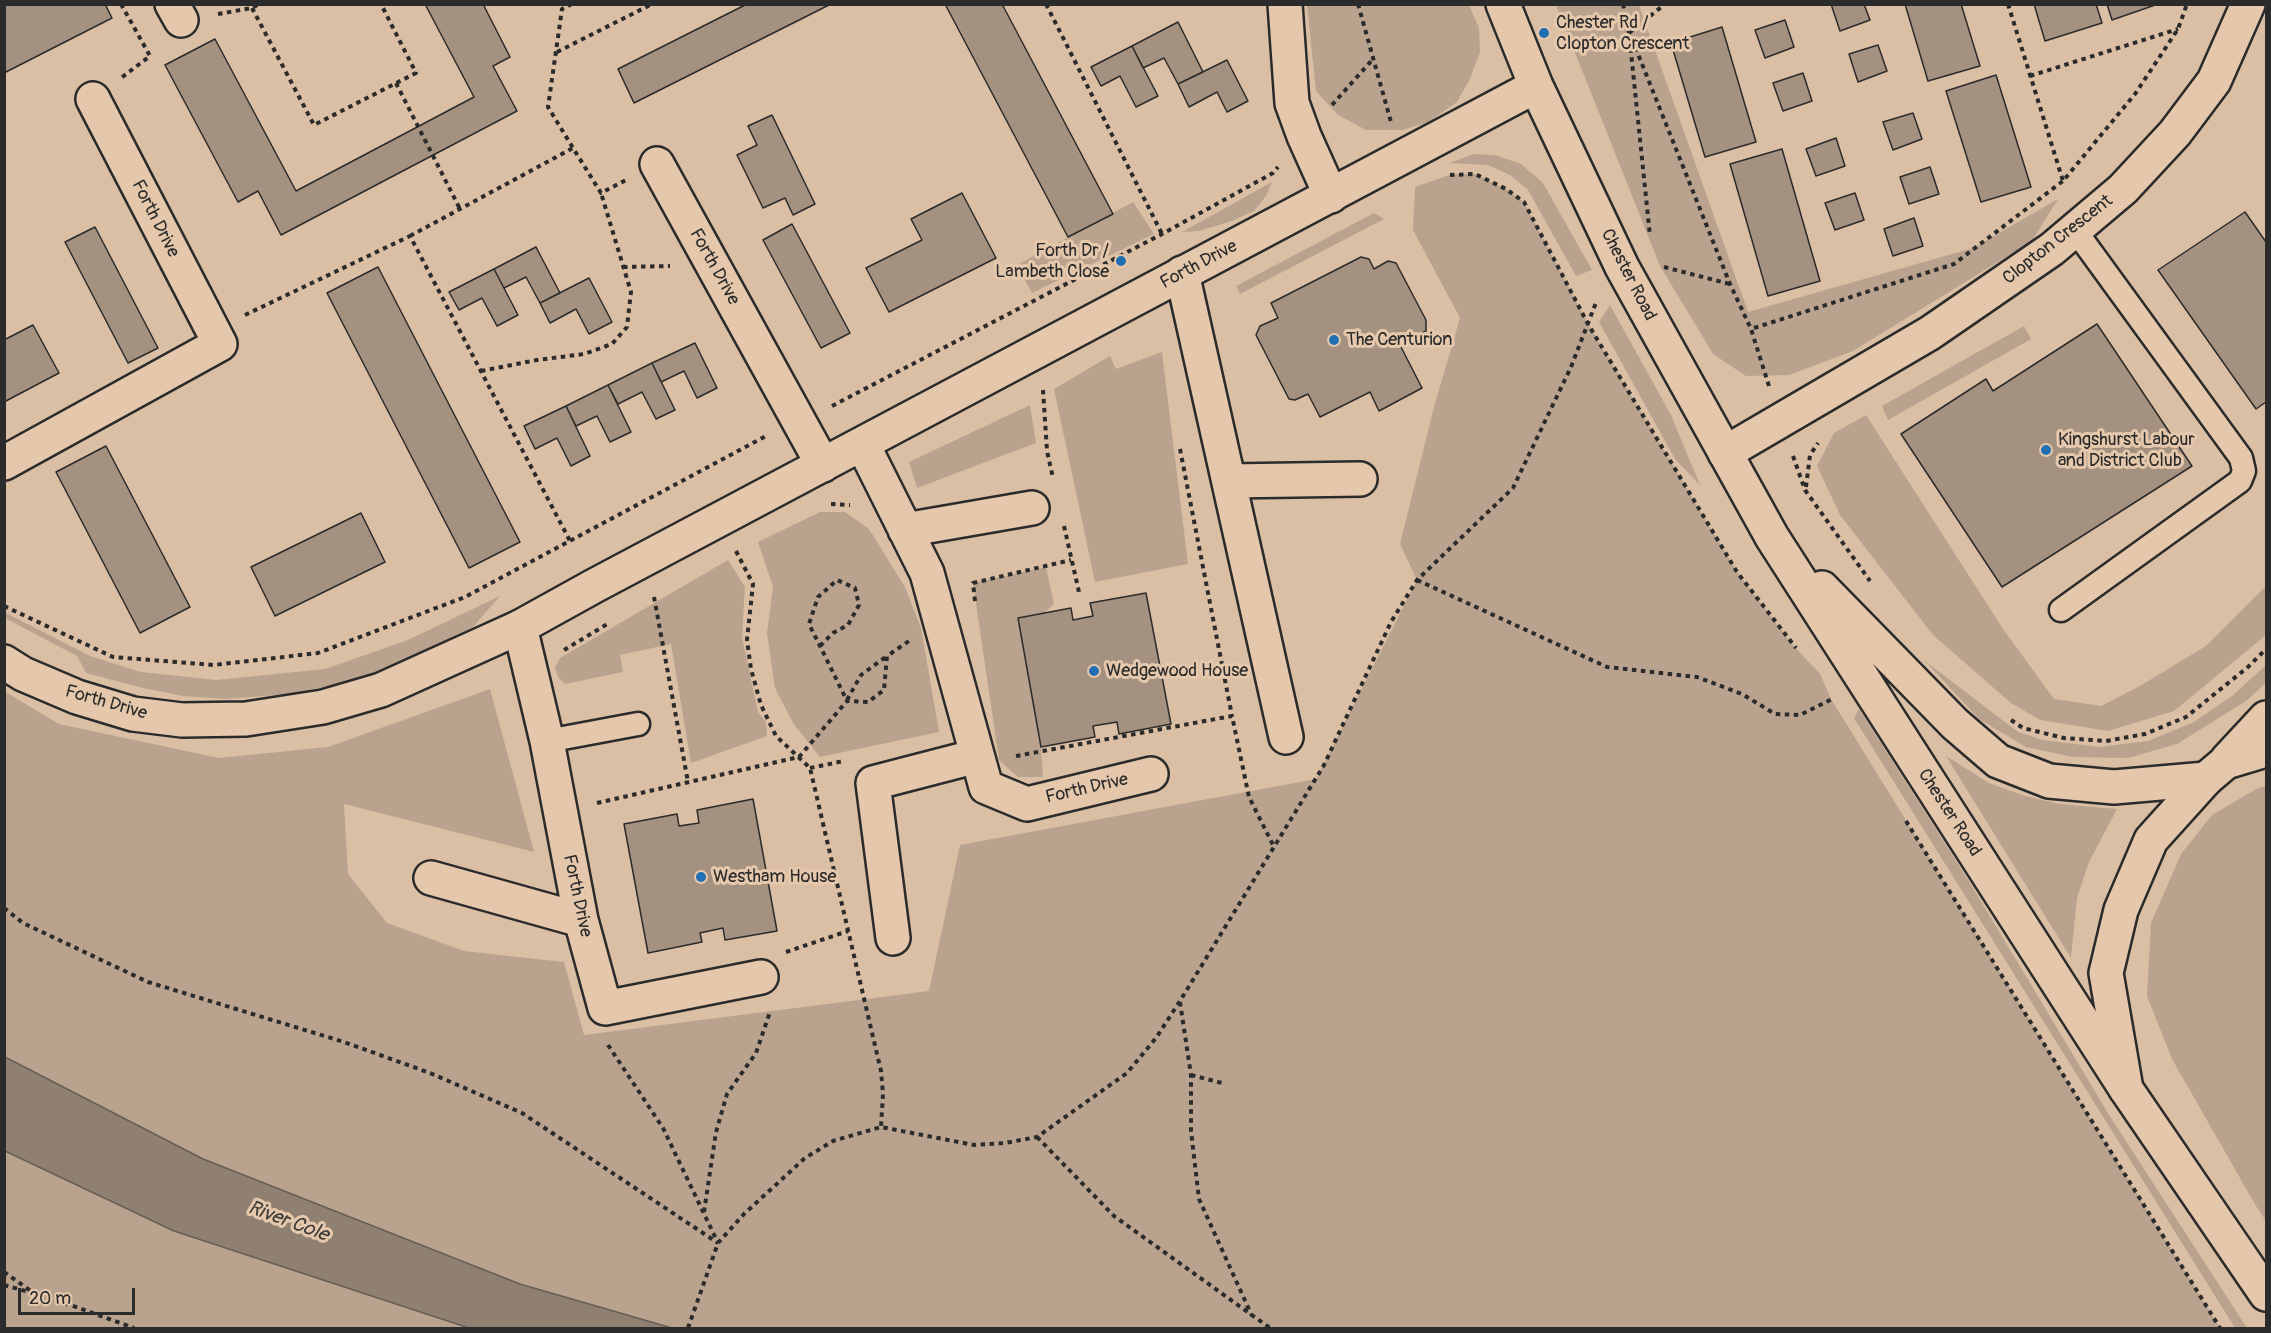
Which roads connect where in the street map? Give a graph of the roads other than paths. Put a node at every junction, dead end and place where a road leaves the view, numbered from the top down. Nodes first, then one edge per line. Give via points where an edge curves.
1 (1285, 4) edge
2 (1503, 4) edge
3 (2248, 4) edge
4 (1536, 86) junction
5 (93, 99) road end
6 (657, 164) road end
7 (1331, 196) junction
8 (2075, 230) junction
9 (1182, 273) junction
10 (863, 445) junction
11 (1725, 453) junction
12 (4, 463) edge
13 (823, 465) junction
14 (1360, 479) dead end
15 (1229, 481) junction
16 (1032, 508) dead end
17 (905, 530) junction
18 (1772, 537) junction
19 (2061, 610) dead end
20 (520, 627) junction
21 (4, 662) edge
22 (2266, 718) edge
23 (638, 724) dead end
24 (1286, 737) dead end
25 (547, 741) junction
26 (2266, 750) edge
27 (977, 756) junction
28 (2216, 771) junction
29 (1151, 774) dead end
30 (431, 878) dead end
31 (581, 920) junction
32 (893, 938) dead end
33 (761, 976) road end
34 (2126, 1089) junction
35 (2266, 1294) edge

1 - 7 main road via 1292,104
2 - 4 main road, Chester Road
3 - 8 main road, Clopton Crescent via 2214,81 2175,133 2123,189
4 - 7 main road, Forth Drive
4 - 11 main road, Chester Road via 1622,267
5 - 12 main road, Forth Drive via 220,344
6 - 13 main road, Forth Drive
7 - 9 main road, Forth Drive
8 - 11 main road, Clopton Crescent via 1930,333
8 - 19 lane via 2241,458 2244,471 2240,481
9 - 10 main road, Forth Drive
9 - 15 main road
10 - 13 main road, Forth Drive
10 - 17 main road, Forth Drive
11 - 18 main road, Chester Road
13 - 20 main road, Forth Drive
14 - 15 main road
15 - 24 main road
16 - 17 main road
17 - 27 main road, Forth Drive via 927,573
18 - 28 main road, Chester Road via 1954,724 1998,761 2049,781 2104,786 2145,786
18 - 34 main road, Chester Road
20 - 21 main road, Forth Drive via 381,690 323,707 246,719 183,720 133,714 77,697
20 - 25 main road, Forth Drive
22 - 28 main road
23 - 25 lane
25 - 31 main road, Forth Drive
26 - 28 main road, Chester Road
27 - 29 main road, Forth Drive via 986,787 1027,804
27 - 32 main road via 873,783
28 - 34 main road via 2151,840 2121,910 2106,973
30 - 31 main road
31 - 33 main road, Forth Drive via 605,1008
34 - 35 main road, Chester Road

